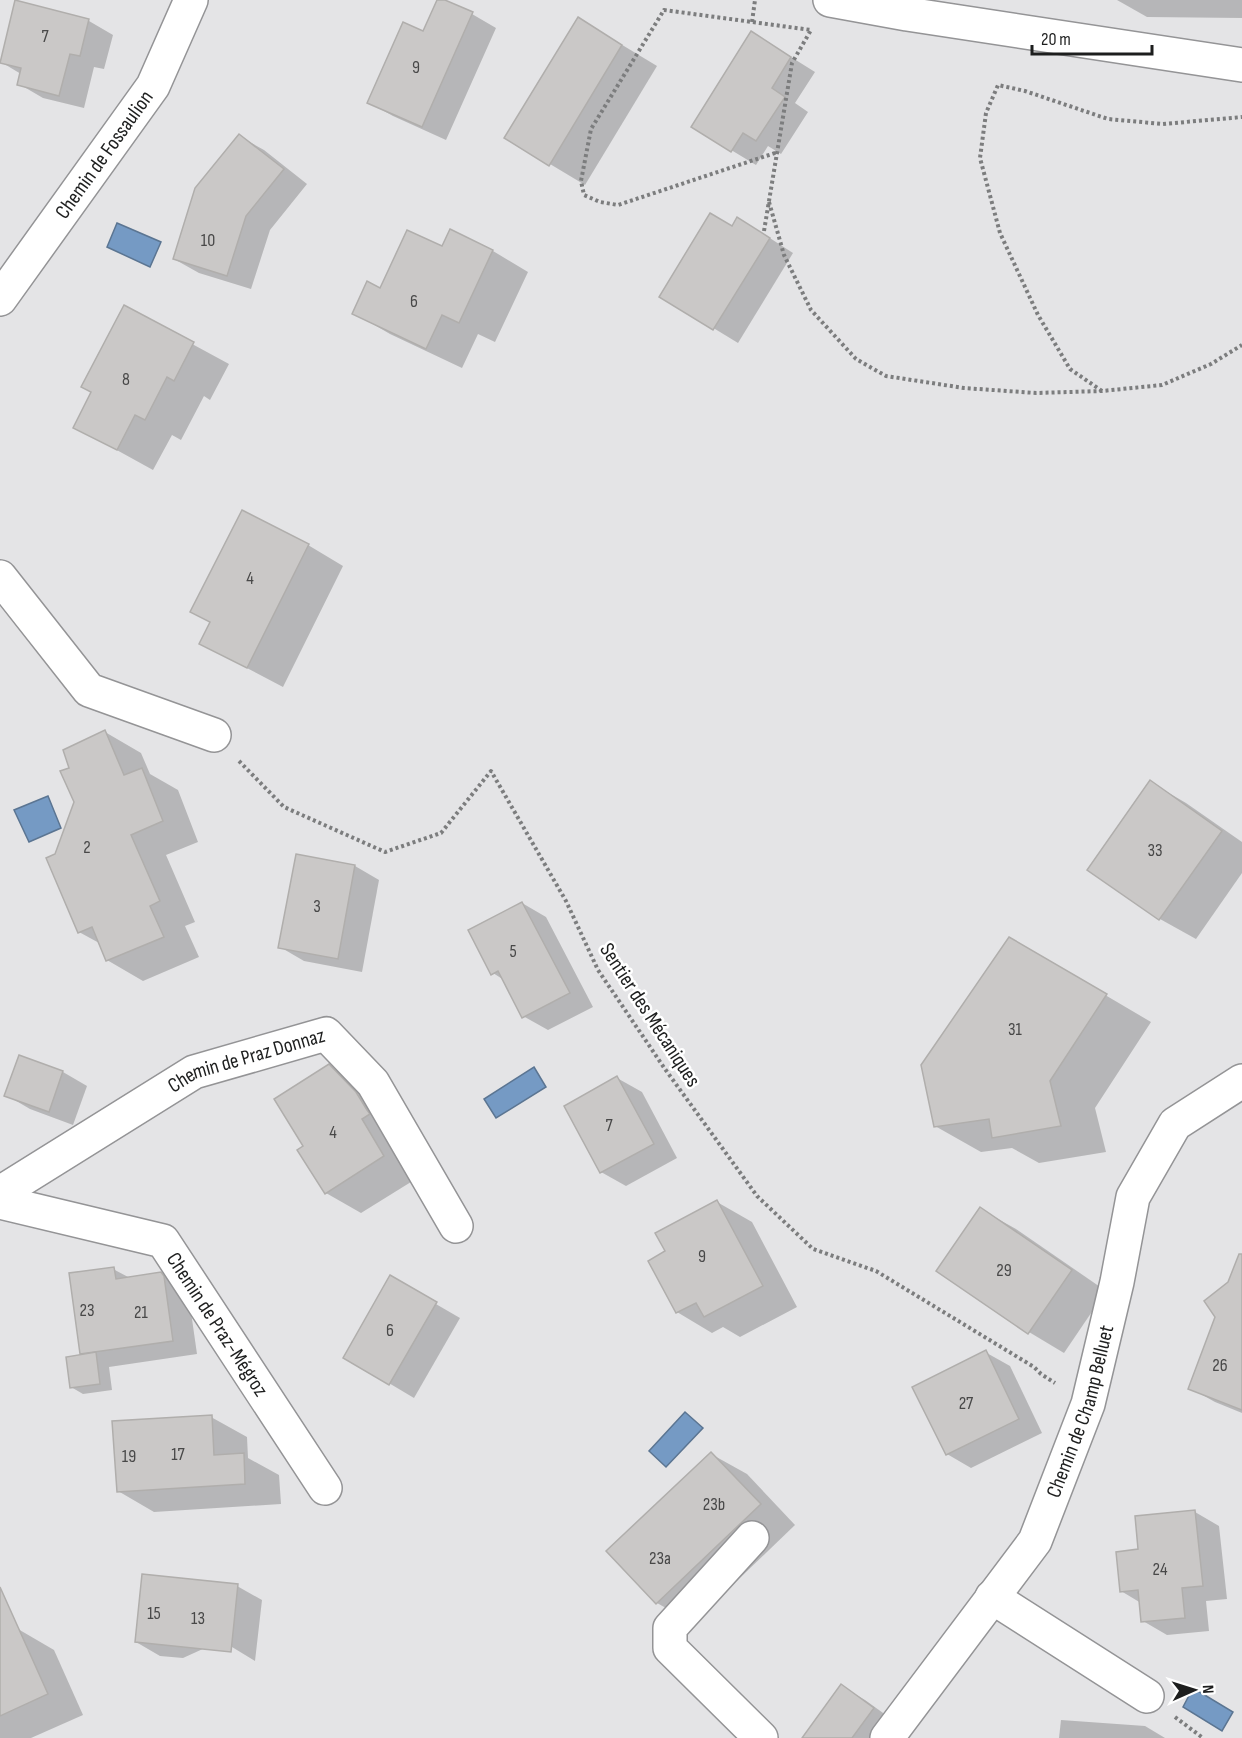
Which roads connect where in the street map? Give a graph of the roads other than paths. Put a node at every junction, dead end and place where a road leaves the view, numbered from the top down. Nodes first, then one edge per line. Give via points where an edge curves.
1 (191, 0) edge
2 (830, 0) edge
3 (1242, 65) edge
4 (0, 299) edge
5 (0, 577) edge
6 (214, 735) road end
7 (1242, 1081) edge
8 (0, 1193) edge
9 (0, 1202) edge
10 (456, 1226) dead end
11 (325, 1488) dead end
12 (752, 1538) dead end
13 (992, 1597) junction
14 (1147, 1696) dead end
15 (761, 1738) edge
16 (887, 1738) edge

1 - 4 street, Chemin de Fossaulion via 153,86
2 - 3 street
5 - 6 street via 89,690
7 - 13 street, Chemin de Champ Belluet via 1175,1124 1133,1197 1088,1404 1035,1541
8 - 10 street, Chemin de Praz Donnaz via 194,1071 326,1034 373,1083
9 - 11 street, Chemin de Praz-Mégroz via 163,1241
12 - 15 street via 670,1628 670,1648
13 - 14 street
13 - 16 street, Chemin de Champ Belluet

